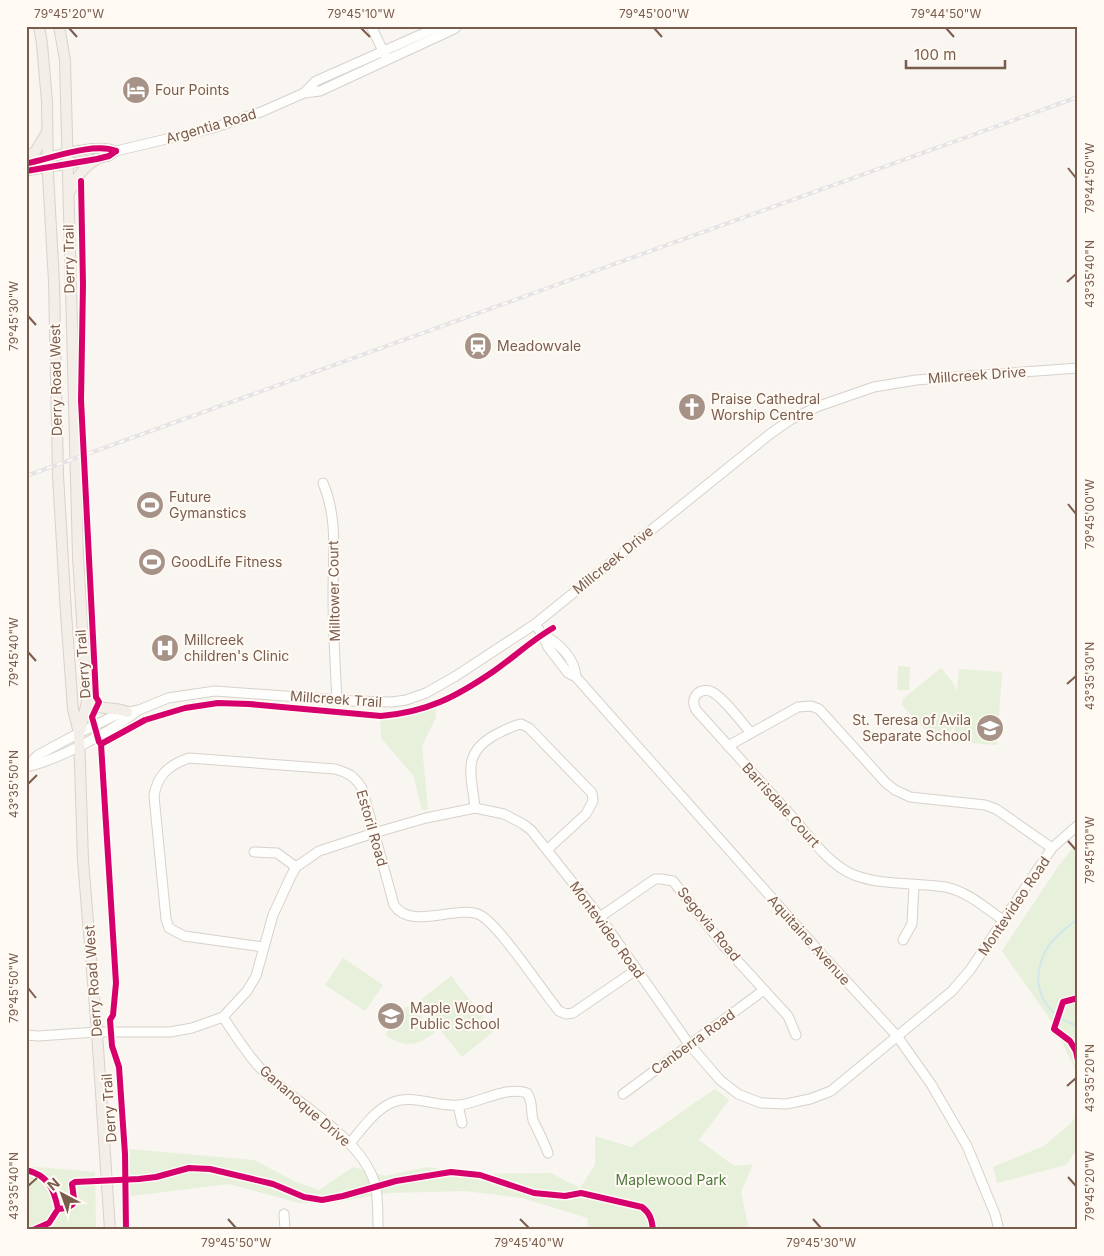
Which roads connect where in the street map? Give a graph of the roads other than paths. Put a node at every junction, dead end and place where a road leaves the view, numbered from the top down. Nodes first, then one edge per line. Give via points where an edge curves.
1 (38, 26) edge
2 (59, 26) edge
3 (371, 26) edge
4 (440, 26) edge
5 (457, 26) edge
6 (386, 56) junction
7 (48, 132) junction
8 (116, 151) junction
9 (26, 158) edge
10 (68, 158) junction
11 (97, 159) junction
12 (48, 162) junction
13 (26, 163) edge
14 (26, 171) edge
15 (69, 196) junction
16 (1078, 368) edge
17 (323, 483) dead end
18 (535, 624) junction
19 (86, 692) junction
20 (337, 700) junction
21 (139, 710) junction
22 (128, 712) junction
23 (79, 733) junction
24 (751, 733) junction
25 (80, 745) junction
26 (728, 746) junction
27 (475, 808) junction
28 (1078, 825) edge
29 (374, 832) junction
30 (1052, 848) junction
31 (548, 849) junction
32 (254, 852) dead end
33 (296, 867) junction
34 (914, 885) junction
35 (600, 917) junction
36 (1004, 921) junction
37 (903, 940) dead end
38 (263, 947) junction
39 (636, 970) junction
40 (764, 990) junction
41 (223, 1016) junction
42 (97, 1032) junction
43 (26, 1035) edge
44 (796, 1035) dead end
45 (897, 1036) junction
46 (689, 1044) junction
47 (622, 1094) dead end
48 (458, 1105) junction
49 (462, 1124) dead end
50 (350, 1143) junction
51 (548, 1153) dead end
52 (284, 1214) dead end
53 (110, 1230) edge
54 (285, 1230) edge
55 (378, 1230) edge
56 (999, 1230) edge

1 - 7 main road, Derry Road West
2 - 10 main road, Derry Road West via 65,60
3 - 6 street
4 - 6 street, Argentia Road
5 - 6 street, Argentia Road
6 - 8 street, Argentia Road via 316,81 304,93 261,112 213,128
7 - 9 main road via 35,152
7 - 12 main road, Derry Road West
8 - 10 street, Argentia Road via 107,147
8 - 11 street, Argentia Road
10 - 11 street, Argentia Road
10 - 12 street, Argentia Road
10 - 15 main road, Derry Road West
11 - 15 main road via 77,177
12 - 13 street, Argentia Road
12 - 14 street, Argentia Road
12 - 23 main road, Derry Road West via 58,475 72,709
15 - 19 main road, Derry Road West via 80,609
16 - 18 street, Millcreek Drive via 890,384 860,390 802,414 770,434
17 - 20 street, Milltower Court via 332,512
18 - 20 street, Millcreek Drive via 426,693 392,702
18 - 45 street, Aquitaine Avenue via 568,673 576,677
19 - 22 main road via 97,707
19 - 23 main road, Derry Road West via 87,702
20 - 21 street, Millcreek Drive via 215,691 168,698
21 - 22 street, Millcreek Drive
21 - 25 street, Millcreek Drive via 124,722
22 - 23 street, Millcreek Drive
23 - 25 main road, Derry Road West
23 - 25 street, Millcreek Drive via 38,755 26,767 41,764
24 - 26 street
24 - 26 street, Barrisdale Court via 720,698 710,692 697,694 693,704
24 - 30 street via 798,706 819,709 896,790 910,797 996,809
25 - 42 main road, Derry Road West via 83,860
26 - 34 street, Barrisdale Court via 824,853 844,870 867,879
27 - 29 street, Montevideo Road
27 - 31 street, Montevideo Road via 495,811 523,824
27 - 31 street via 470,765 472,756 478,747 511,726 526,726 592,793 593,801 586,814
28 - 30 street, Montevideo Road
29 - 33 street, Montevideo Road via 318,851
29 - 38 street, Estoril Road via 362,788 348,772 189,758 162,773 155,785 154,796 169,928 184,936
29 - 39 street, Estoril Road via 398,912 413,917 467,912 483,916 559,1011 573,1013
30 - 36 street, Montevideo Road
31 - 35 street, Montevideo Road
32 - 33 street via 277,853
33 - 38 street, Montevideo Road via 273,915
34 - 36 street, Barrisdale Court via 957,891
34 - 37 street via 912,924
35 - 39 street, Montevideo Road
35 - 40 street, Segovia Road via 655,879 673,881 724,946
36 - 45 street, Montevideo Road via 952,991
38 - 41 street, Montevideo Road via 256,976 247,991
39 - 46 street, Montevideo Road
40 - 44 street, Segovia Road via 788,1016
40 - 46 street, Canberra Road
41 - 42 street, Montevideo Road via 192,1028 170,1032
41 - 50 street, Gananoque Drive via 262,1070
42 - 43 street, Montevideo Road
42 - 53 main road, Derry Road West
45 - 46 street, Montevideo Road via 832,1091 786,1104 761,1103 738,1094 720,1080
45 - 56 street, Aquitaine Avenue via 931,1084 967,1146
46 - 47 street, Canberra Road
48 - 49 street
48 - 50 street via 408,1099 392,1103 376,1114
48 - 51 street via 517,1090 527,1093 531,1100 532,1118
50 - 55 street, Gananoque Drive via 376,1186
52 - 54 street

